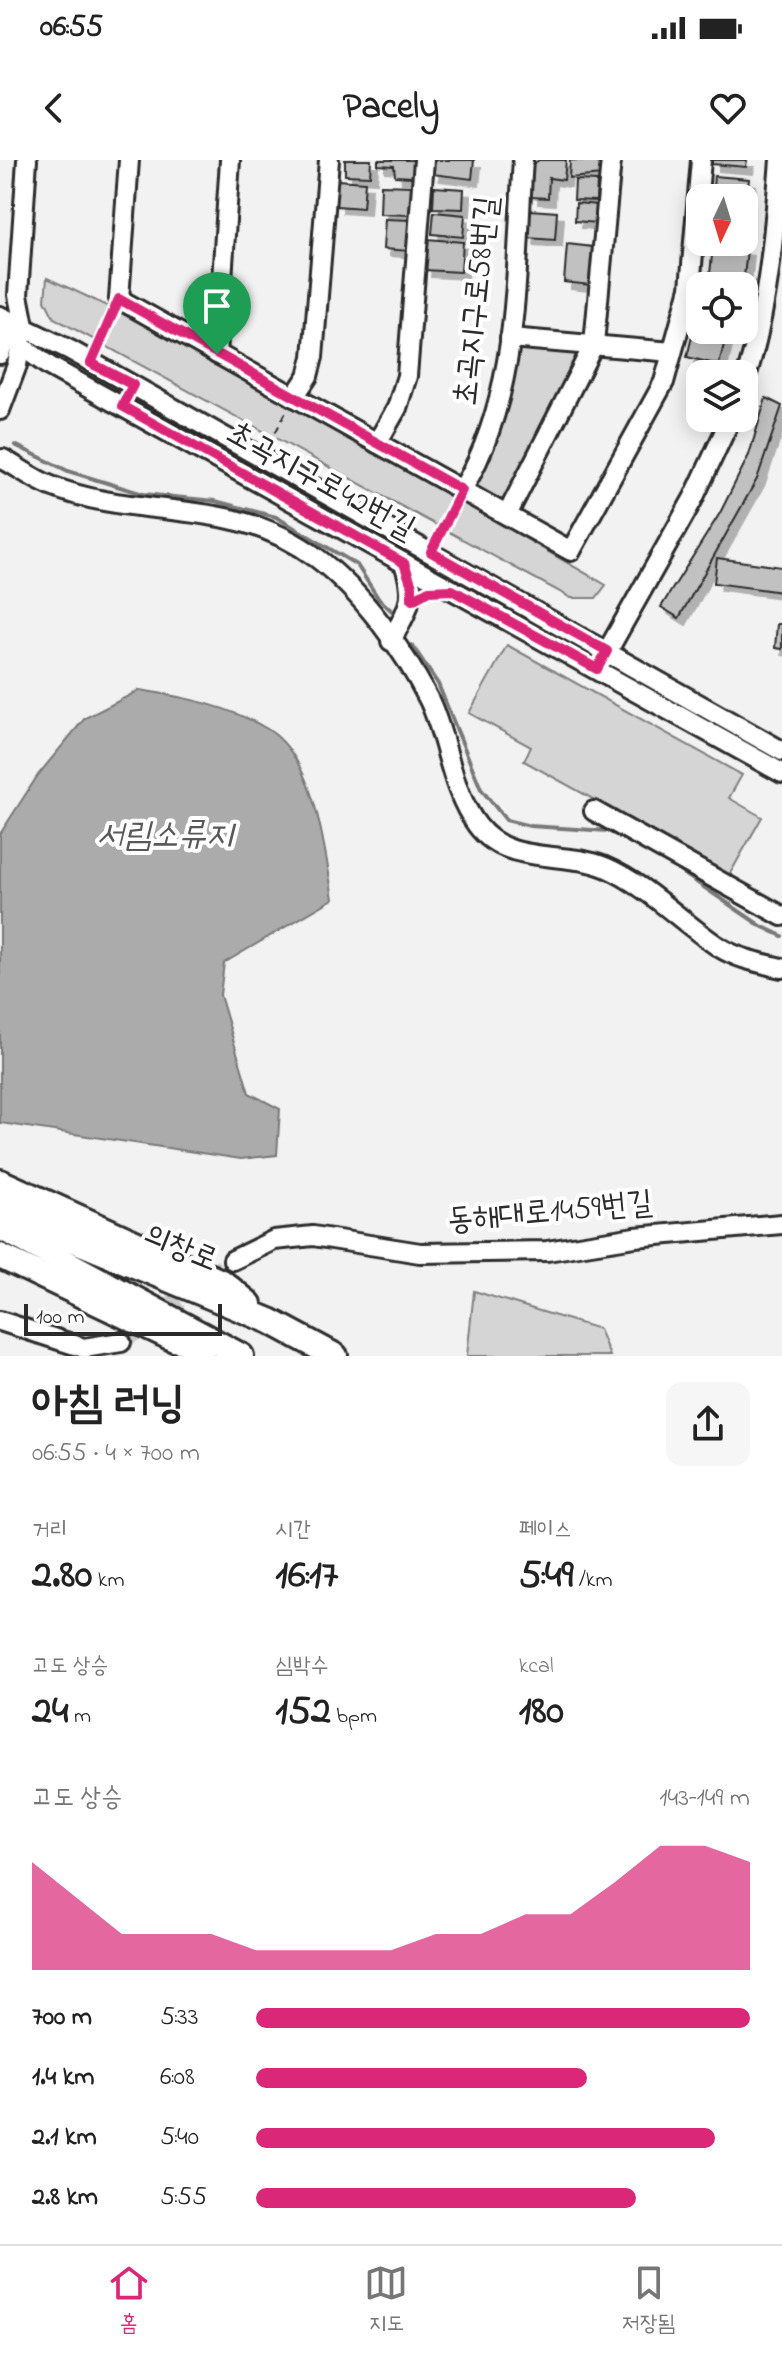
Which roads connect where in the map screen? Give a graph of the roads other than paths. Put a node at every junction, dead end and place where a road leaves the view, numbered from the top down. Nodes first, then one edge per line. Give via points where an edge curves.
1 (27, 160) edge
2 (129, 160) edge
3 (230, 160) edge
4 (329, 160) edge
5 (424, 160) edge
6 (523, 160) edge
7 (611, 160) edge
8 (699, 160) edge
9 (780, 160) edge
10 (10, 329) edge
11 (510, 338) junction
12 (594, 344) junction
13 (672, 352) junction
14 (0, 354) edge
15 (217, 354) junction
16 (752, 360) edge
17 (133, 385) junction
18 (294, 397) junction
19 (122, 406) junction
20 (0, 410) edge
21 (724, 432) edge
22 (377, 443) junction
23 (3, 459) dead end
24 (462, 490) junction
25 (507, 515) junction
26 (404, 563) junction
27 (452, 590) junction
28 (412, 600) junction
29 (391, 641) junction
30 (607, 651) junction
31 (597, 669) junction
32 (782, 751) edge
33 (782, 773) edge
34 (594, 811) dead end
35 (782, 916) edge
36 (782, 968) edge
37 (0, 1182) edge
38 (0, 1204) edge
39 (782, 1224) edge
40 (0, 1227) edge
41 (0, 1256) edge
42 (233, 1260) tunnel mouth
43 (0, 1321) edge
44 (270, 1321) junction
45 (121, 1342) tunnel mouth
46 (238, 1354) edge
47 (335, 1356) edge

1 - 10 street via 18,300
2 - 15 street via 119,299
3 - 15 street
4 - 18 street via 313,357
5 - 22 street via 407,376
6 - 11 street, 초곡지구로58번길
7 - 12 street
8 - 13 street via 690,288
9 - 16 street via 772,249
10 - 14 street
10 - 17 street, 초곡지구로42번길
10 - 19 street, 초곡지구로42번길
10 - 20 street
11 - 12 street
11 - 24 street, 초곡지구로58번길 via 493,429
12 - 13 street
12 - 25 street
13 - 25 street via 664,382 633,444 571,551
15 - 18 street
17 - 19 street
17 - 30 street, 초곡지구로42번길
18 - 22 street
19 - 26 street, 초곡지구로42번길
21 - 30 street
22 - 24 street
23 - 29 street via 51,486 107,500 243,520 270,531 316,557 356,593
24 - 25 street
26 - 27 street, 초곡지구로42번길
26 - 28 street
27 - 28 street via 429,591
27 - 31 street, 초곡지구로42번길
28 - 29 street
29 - 36 street via 429,700 465,806 478,827 501,847 607,868 721,948
30 - 31 street
30 - 32 street, 초곡지구로42번길
31 - 33 street, 초곡지구로42번길
34 - 35 street
37 - 44 main road via 223,1283
38 - 44 main road, 의창로
39 - 42 street, 동해대로1459번길 via 547,1251 420,1253 313,1236 274,1240
40 - 46 main road, 의창로
41 - 46 main road via 174,1339
43 - 45 street via 84,1348
44 - 47 main road, 의창로

